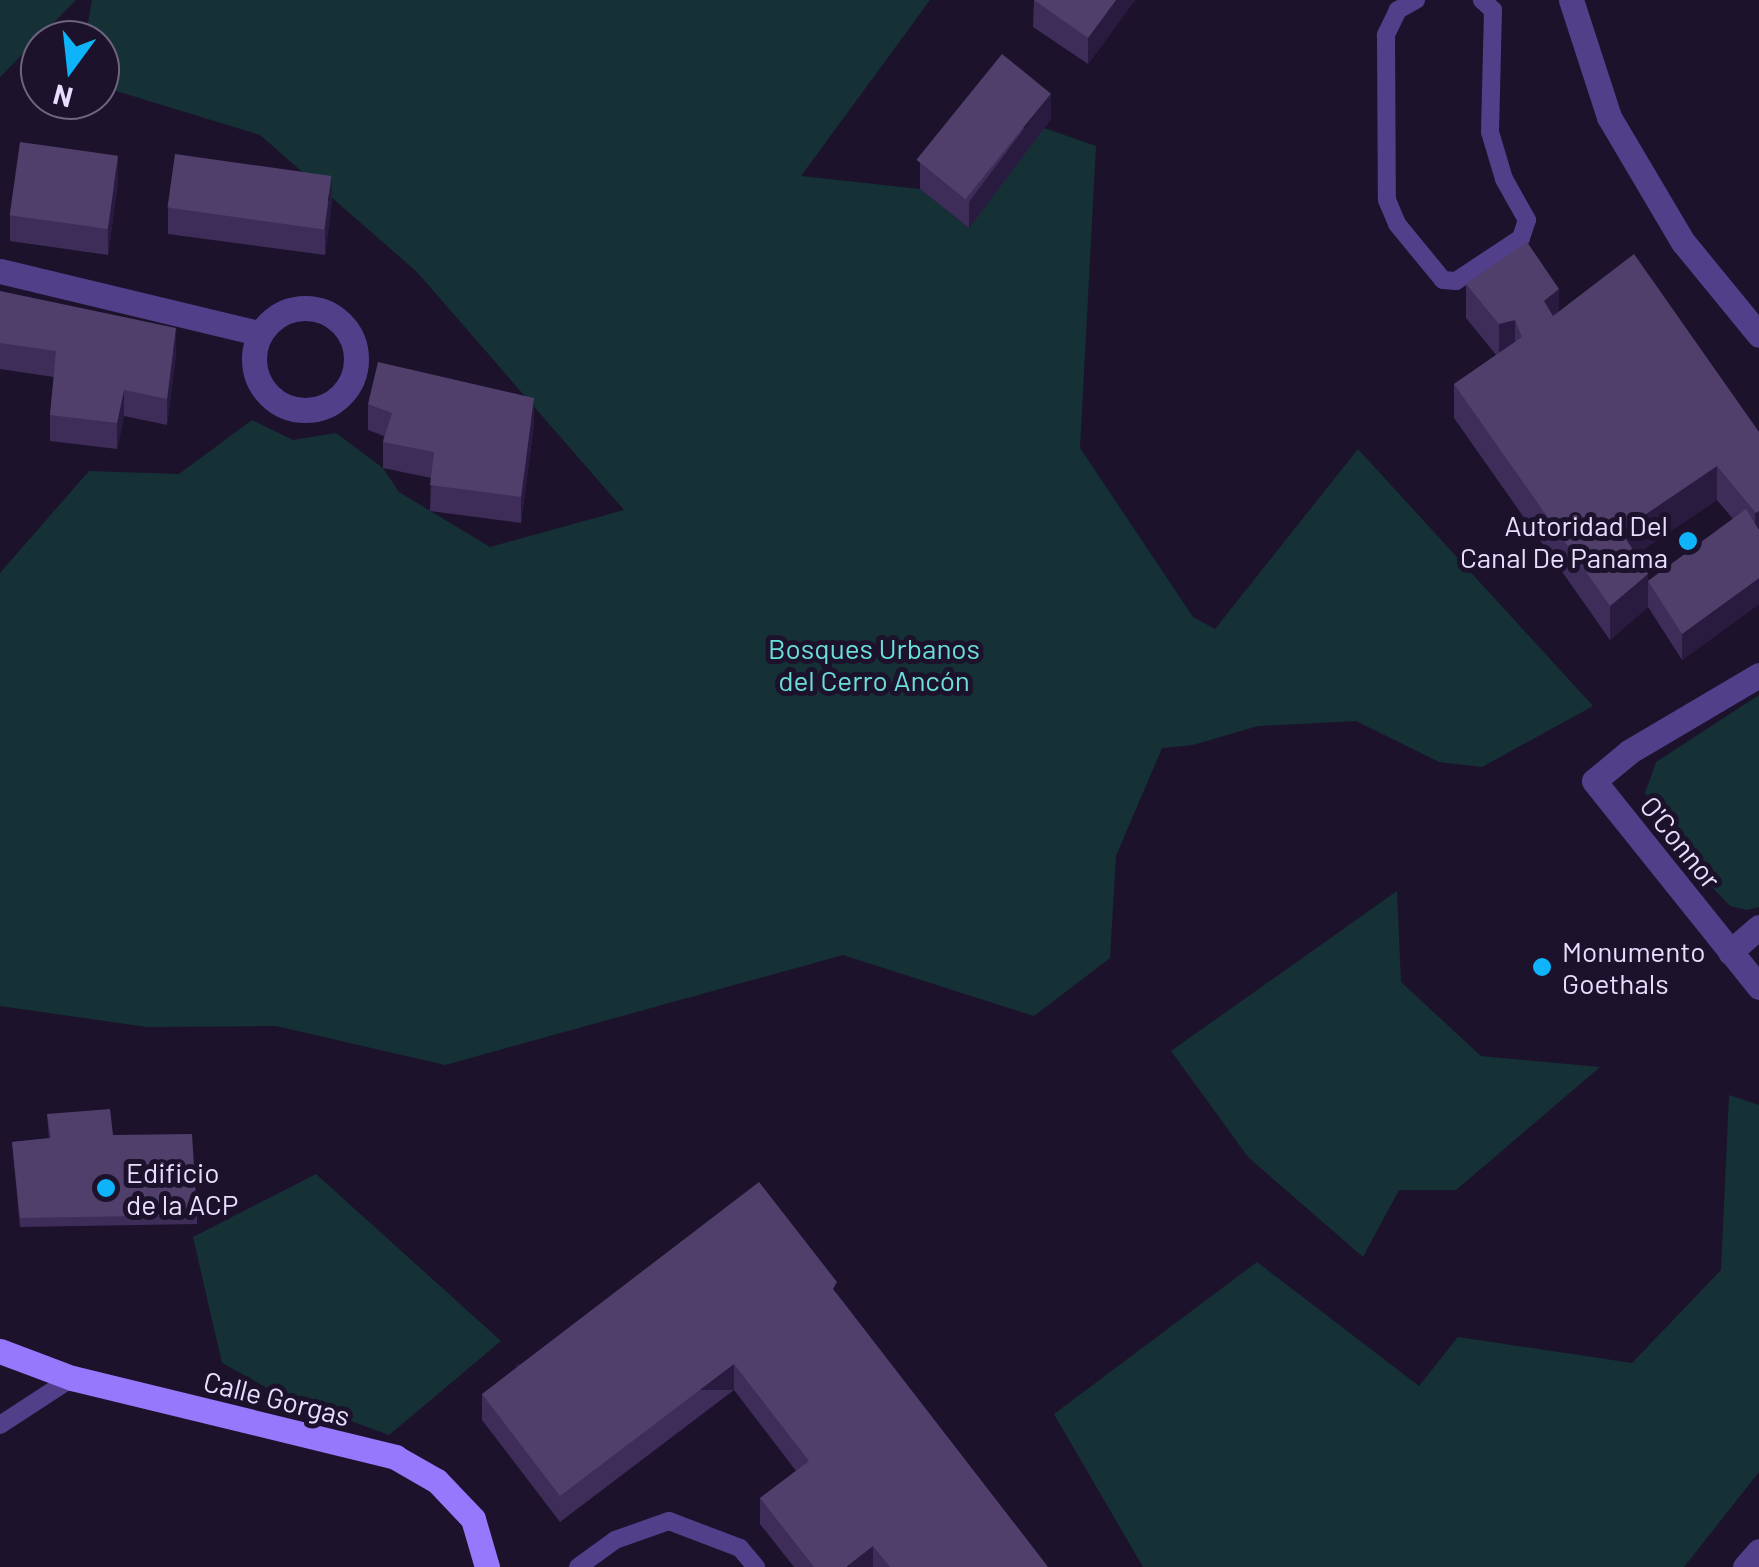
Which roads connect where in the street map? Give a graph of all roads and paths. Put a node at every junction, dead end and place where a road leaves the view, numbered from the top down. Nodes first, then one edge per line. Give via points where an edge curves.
1 (1416, 0) edge
2 (1482, 0) edge
3 (1571, 0) edge
4 (0, 271) edge
5 (260, 333) junction
6 (1759, 335) edge
7 (1759, 675) edge
8 (1759, 928) edge
9 (1730, 952) junction
10 (1759, 987) edge
11 (0, 1351) edge
12 (72, 1378) junction
13 (0, 1425) edge
14 (1759, 1551) edge
15 (488, 1567) edge
16 (578, 1567) edge
17 (756, 1567) edge
18 (1745, 1567) edge

1 - 2 lane via 1398,10 1386,35 1387,200 1443,280 1456,281 1521,238 1527,220 1504,179 1490,132 1493,10
3 - 6 street via 1609,118 1684,242
4 - 5 street
5 - 5 street via 254,372 278,404 317,410 350,386 355,346 331,314 292,309
7 - 9 street, O'Connor via 1629,752 1594,781
8 - 9 street
9 - 10 street, O'Connor
11 - 12 street, Calle Gorgas
12 - 13 lane
12 - 15 street, Calle Gorgas via 395,1457 437,1481 473,1519
14 - 18 street
16 - 17 lane via 614,1540 669,1521 740,1548

